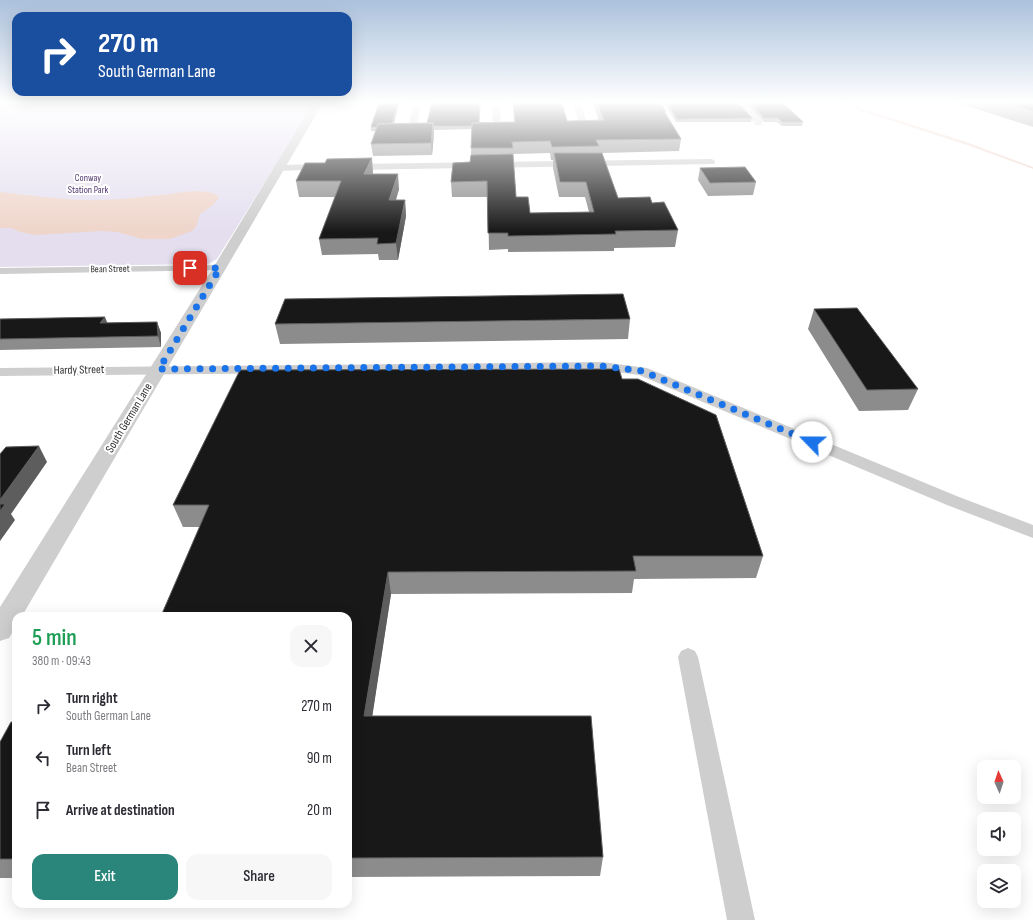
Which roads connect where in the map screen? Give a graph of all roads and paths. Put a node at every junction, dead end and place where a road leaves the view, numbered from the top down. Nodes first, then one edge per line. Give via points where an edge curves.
1 (292, 146) edge
2 (711, 162) dead end
3 (278, 168) junction
4 (220, 268) junction
5 (0, 271) edge
6 (159, 369) junction
7 (0, 372) edge
8 (1033, 532) edge
9 (0, 630) edge
10 (688, 657) dead end
11 (741, 920) edge

1 - 3 street, South German Lane
2 - 3 street
3 - 4 street, South German Lane
4 - 5 street, Bean Street
4 - 6 street, South German Lane
6 - 7 street, Hardy Street
6 - 8 street, Hardy Street via 602,366 642,371
6 - 9 street, South German Lane
10 - 11 street

